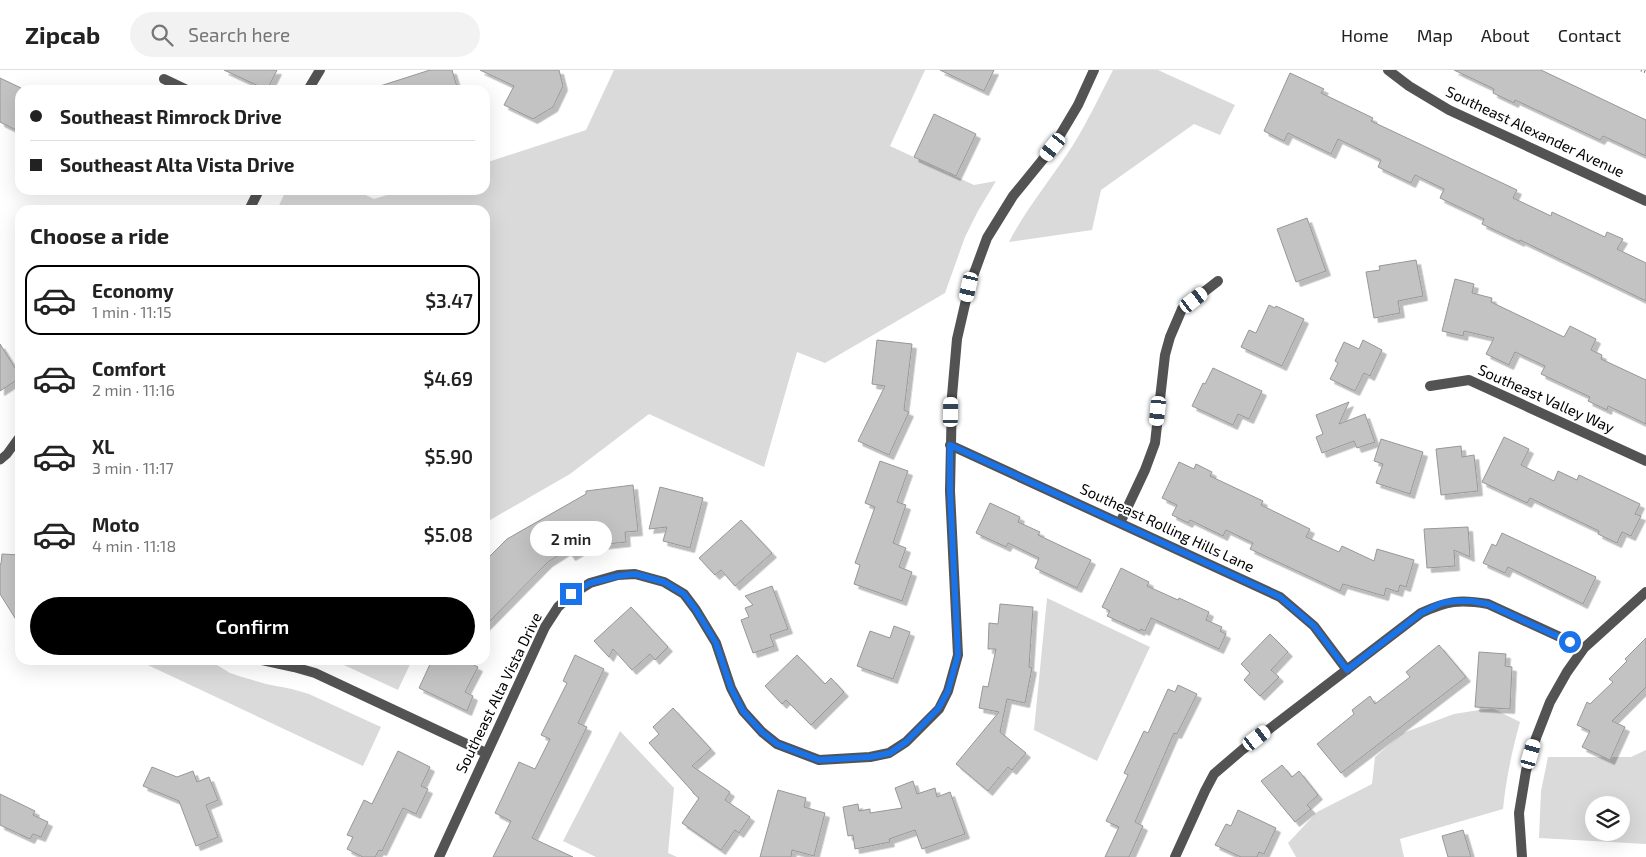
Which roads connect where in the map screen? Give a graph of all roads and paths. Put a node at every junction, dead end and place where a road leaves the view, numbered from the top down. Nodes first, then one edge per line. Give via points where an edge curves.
1 (320, 70) edge
2 (1094, 70) edge
3 (1388, 70) edge
4 (1641, 70) edge
5 (1646, 72) edge
6 (164, 79) dead end
7 (176, 85) edge
8 (311, 85) edge
9 (1646, 201) edge
10 (1218, 282) dead end
11 (1430, 386) dead end
12 (15, 443) edge
13 (950, 445) junction
14 (0, 460) edge
15 (1646, 461) edge
16 (1120, 522) junction
17 (1646, 592) edge
18 (1584, 648) junction
19 (289, 665) edge
20 (1347, 670) junction
21 (486, 753) junction
22 (439, 857) edge
23 (1175, 857) edge
24 (1522, 857) edge

1 - 8 street
2 - 13 street, Southeast Alta Vista Drive via 1053,147 1013,196 987,238 969,287 957,339
3 - 9 street, Southeast Alexander Avenue via 1449,110
4 - 5 path
6 - 7 street
10 - 16 street via 1182,309 1170,337 1155,443
11 - 15 street, Southeast Valley Way via 1469,380
12 - 14 lane
13 - 16 street, Southeast Rolling Hills Lane
13 - 21 street, Southeast Alta Vista Drive via 958,655 948,691 938,709 906,742 890,753 819,760 777,744 743,711 731,688 716,643 684,594 664,582 635,574 590,583 571,594 558,608 545,627
16 - 20 street, Southeast Rolling Hills Lane via 1280,597 1314,626
17 - 18 street
18 - 20 street via 1488,604 1456,601 1442,603 1421,613
18 - 24 street via 1550,702 1533,746 1519,813
19 - 21 street via 315,673
20 - 23 street via 1214,774
21 - 22 street, Southeast Alta Vista Drive

